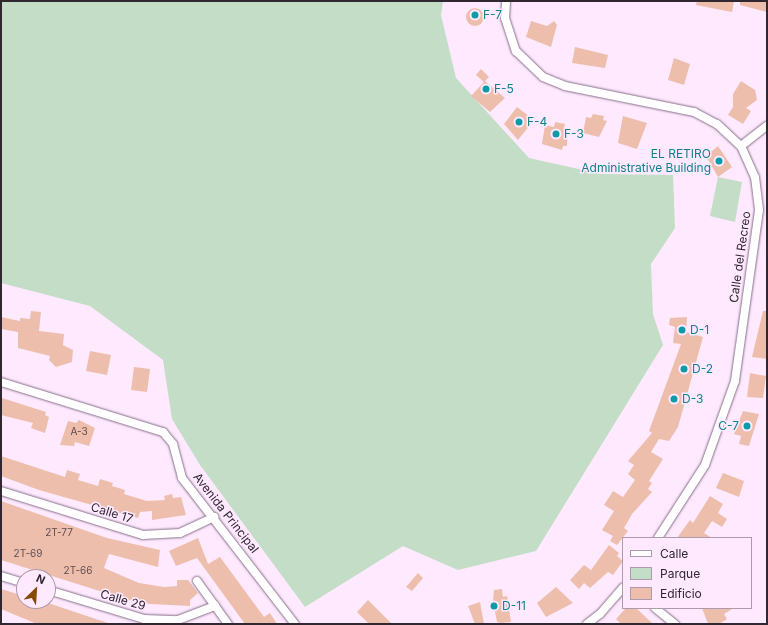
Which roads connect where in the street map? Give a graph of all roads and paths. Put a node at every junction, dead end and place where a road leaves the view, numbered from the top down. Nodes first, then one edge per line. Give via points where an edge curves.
1 (506, 1) edge
2 (767, 126) edge
3 (741, 146) junction
4 (1, 382) edge
5 (1, 492) edge
6 (215, 517) junction
7 (659, 537) edge
8 (1, 576) edge
9 (16, 581) edge
10 (197, 581) dead end
11 (622, 589) edge
12 (56, 592) edge
13 (215, 606) junction
14 (656, 609) edge
15 (228, 624) edge
16 (296, 624) edge
17 (587, 624) edge
18 (676, 624) edge

1 - 3 street, Calle del Recreo via 505,18 516,52 543,77 565,86 694,112 717,124
2 - 3 street
3 - 7 street, Calle del Recreo via 755,177 759,210 735,381 704,465
4 - 6 street, Avenida Principal via 162,432 173,444 182,478
5 - 6 street, Calle 17 via 143,535 180,533
6 - 16 street, Avenida Principal
8 - 9 street
10 - 13 street
11 - 17 street
12 - 13 street, Calle 29 via 144,620 178,620
13 - 15 street
14 - 18 street

